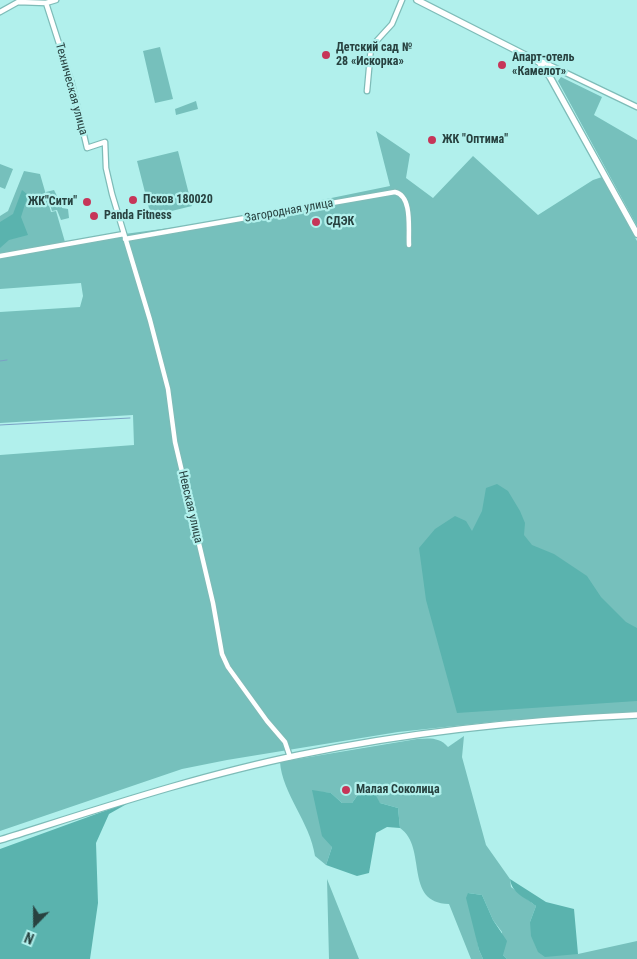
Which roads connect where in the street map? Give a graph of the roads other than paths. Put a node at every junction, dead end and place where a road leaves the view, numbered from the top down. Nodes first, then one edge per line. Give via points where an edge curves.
1 (56, 0) edge
2 (402, 0) edge
3 (418, 0) edge
4 (46, 3) junction
5 (0, 12) edge
6 (534, 58) junction
7 (559, 70) junction
8 (550, 77) junction
9 (367, 91) dead end
10 (637, 107) edge
11 (637, 234) edge
12 (125, 237) junction
13 (409, 245) dead end
14 (0, 256) edge
15 (637, 716) edge
16 (290, 758) junction
17 (0, 840) edge

1 - 4 street
2 - 9 street via 392,24 371,47
3 - 6 street
4 - 5 street via 18,2
4 - 12 street, Техническая улица via 72,84 87,148 105,142 107,176
6 - 7 street
6 - 8 street
7 - 8 street
7 - 10 street
8 - 11 street
12 - 13 street, Загородная улица via 395,192 406,201
12 - 14 street, Загородная улица
12 - 16 street, Невская улица via 168,389 175,442 222,654 228,667 285,742
15 - 16 street via 448,730
16 - 17 street via 138,796

